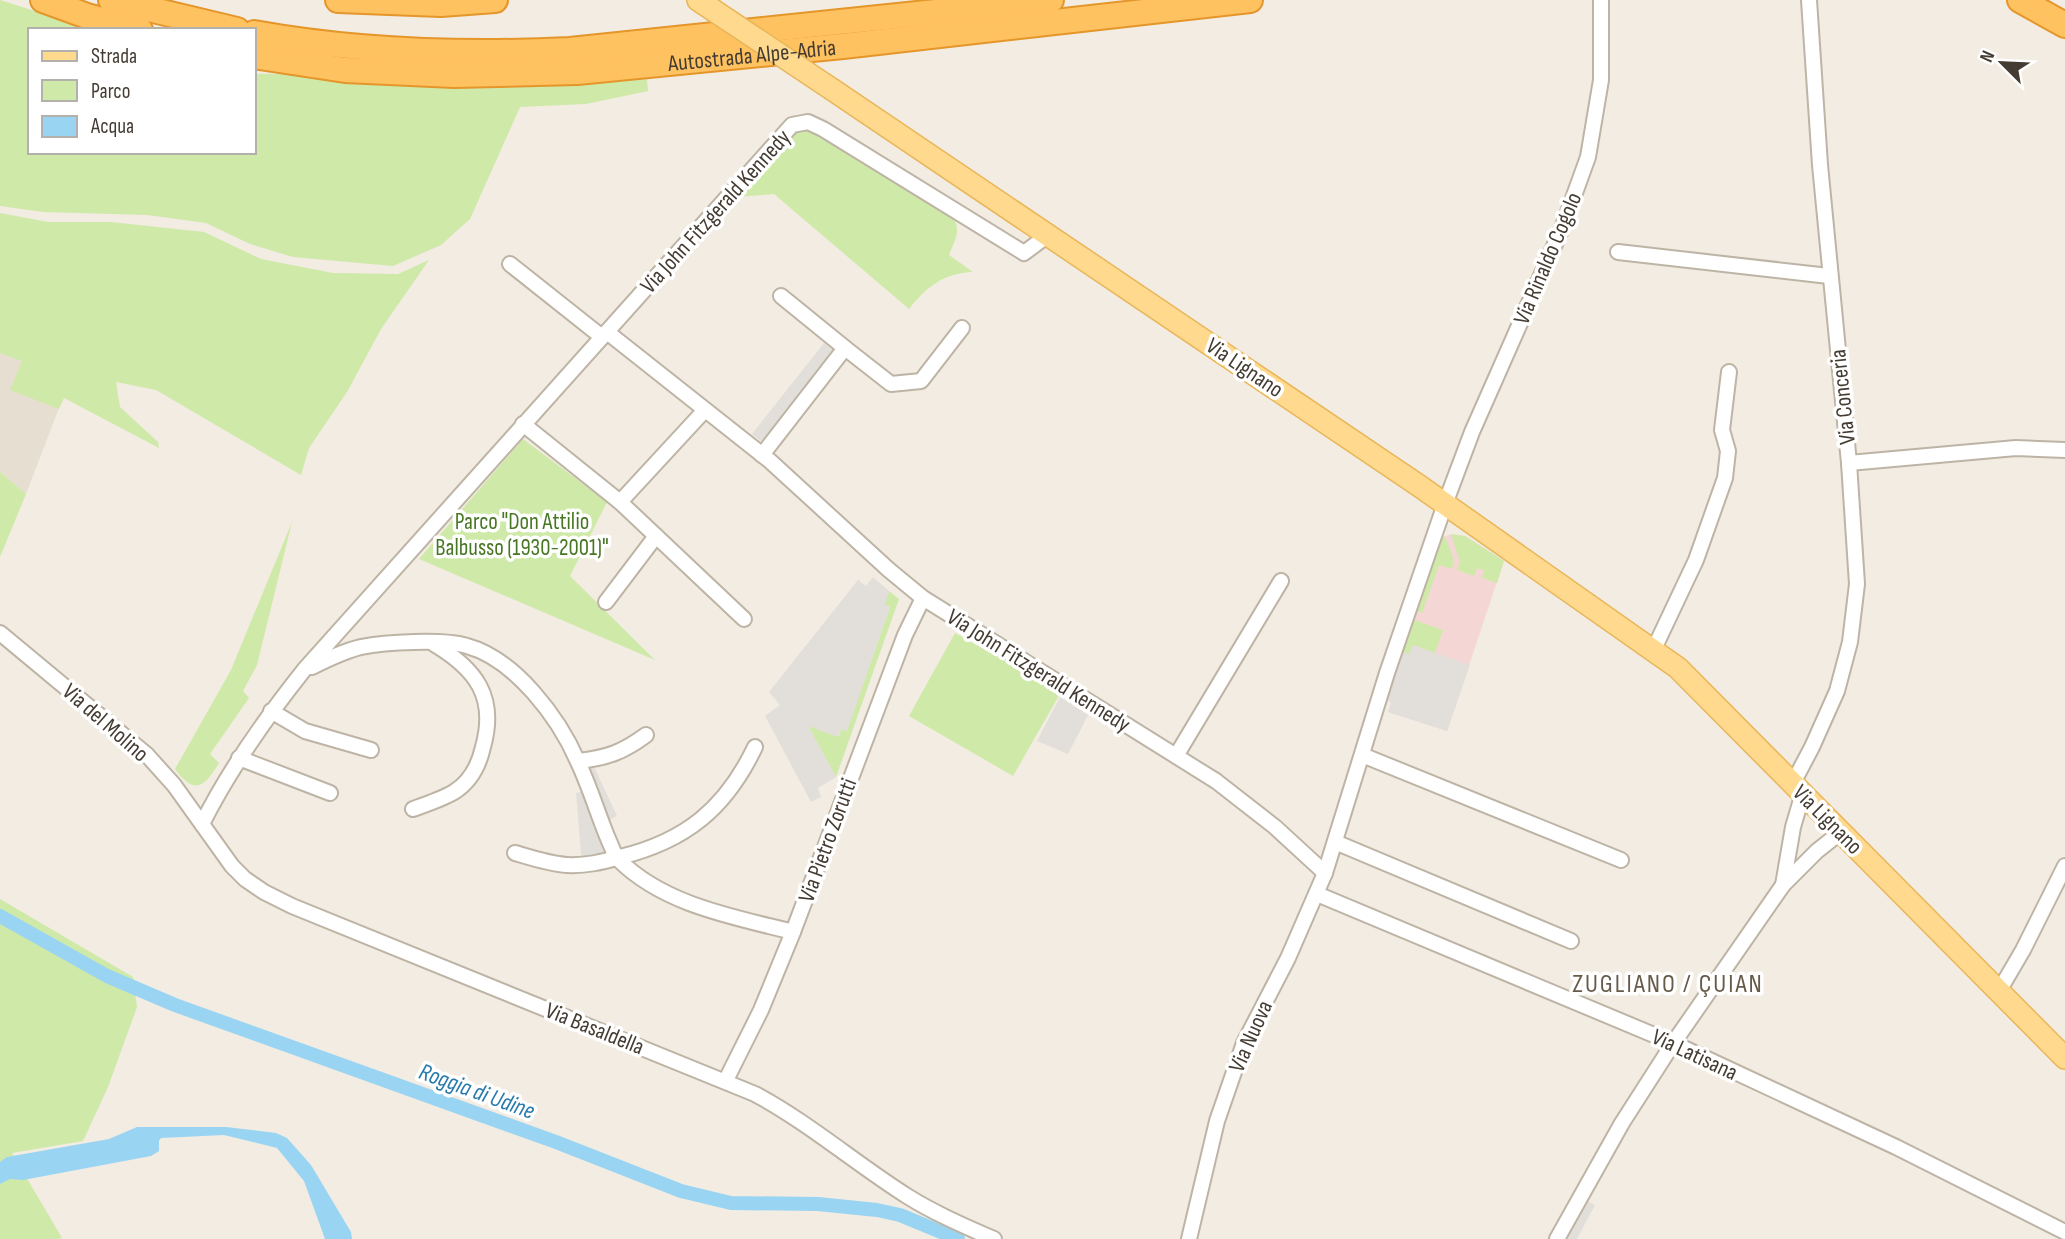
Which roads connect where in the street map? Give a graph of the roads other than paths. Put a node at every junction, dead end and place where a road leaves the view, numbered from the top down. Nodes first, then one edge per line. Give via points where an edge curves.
1 (43, 0) edge
2 (111, 0) edge
3 (338, 0) edge
4 (495, 0) edge
5 (698, 0) edge
6 (1051, 0) edge
7 (1250, 0) edge
8 (1601, 0) edge
9 (1809, 0) edge
10 (2020, 0) edge
11 (2062, 22) edge
12 (133, 28) edge
13 (229, 28) edge
14 (256, 33) edge
15 (256, 56) edge
16 (1048, 235) junction
17 (1619, 252) dead end
18 (510, 264) dead end
19 (1829, 276) junction
20 (781, 296) dead end
21 (962, 328) dead end
22 (604, 335) junction
23 (845, 348) junction
24 (1729, 372) dead end
25 (705, 410) junction
26 (523, 424) junction
27 (2065, 450) edge
28 (762, 455) junction
29 (1849, 463) junction
30 (620, 502) junction
31 (1445, 504) junction
32 (656, 536) junction
33 (1281, 581) dead end
34 (923, 598) junction
35 (606, 602) dead end
36 (744, 619) dead end
37 (0, 633) edge
38 (433, 643) junction
39 (1653, 651) junction
40 (304, 670) junction
41 (271, 711) junction
42 (646, 734) dead end
43 (755, 747) dead end
44 (371, 750) dead end
45 (1362, 755) junction
46 (1176, 756) junction
47 (239, 758) junction
48 (578, 761) junction
49 (1798, 788) junction
50 (330, 793) dead end
51 (413, 809) dead end
52 (202, 823) junction
53 (1841, 832) junction
54 (1335, 842) junction
55 (515, 853) dead end
56 (617, 858) junction
57 (1621, 860) dead end
58 (2065, 866) edge
59 (1325, 873) junction
60 (1783, 885) junction
61 (1317, 894) junction
62 (793, 932) junction
63 (1571, 941) dead end
64 (1998, 991) junction
65 (1673, 1043) junction
66 (2065, 1058) edge
67 (726, 1080) junction
68 (2065, 1232) edge
69 (993, 1239) edge
70 (1189, 1239) edge
71 (1557, 1239) edge

1 - 12 highway
2 - 13 highway
3 - 4 highway via 441,4
5 - 16 main road, Via Lignano, bridge
6 - 14 highway, Autostrada Alpe-Adria via 511,53 397,51
7 - 15 highway, Autostrada Alpe-Adria via 578,72 454,75 345,70
8 - 31 street, Via Rinaldo Cogolo via 1601,80 1588,157
9 - 19 street, Via Conceria
10 - 11 highway
16 - 22 street, Via John Fitzgerald Kennedy via 1024,253 823,129 800,122 785,131
16 - 31 main road, Via Lignano
17 - 19 street
18 - 22 street, Via John Fitzgerald Kennedy
19 - 29 street, Via Conceria
20 - 23 street
21 - 23 street via 921,381 891,384
22 - 25 street, Via John Fitzgerald Kennedy
22 - 26 street, Via John Fitzgerald Kennedy
23 - 28 street
24 - 39 street via 1722,430 1728,451 1725,478 1696,560
25 - 28 street, Via John Fitzgerald Kennedy
25 - 30 street
26 - 30 street
26 - 40 street, Via John Fitzgerald Kennedy
27 - 29 street via 2016,448
28 - 34 street, Via John Fitzgerald Kennedy
29 - 49 street, Via Conceria via 1857,584 1850,642 1837,691
30 - 32 street
31 - 39 main road, Via Lignano
31 - 45 street, Via Nuova
32 - 35 street
32 - 36 street
33 - 46 street
34 - 46 street, Via John Fitzgerald Kennedy
34 - 62 street, Via Pietro Zorutti
37 - 52 street, Via del Molino via 147,755
38 - 40 street via 363,647
38 - 48 street via 468,646 513,673 550,712
38 - 51 street via 458,658 474,678 489,715 480,758 470,777 455,791
39 - 49 main road, Via Lignano via 1678,668
40 - 41 street, Via John Fitzgerald Kennedy
41 - 44 street via 305,731
41 - 47 street, Via John Fitzgerald Kennedy
42 - 48 street via 618,753
43 - 56 street via 732,786 693,826 671,841
45 - 54 street, Via Nuova
45 - 57 street
46 - 59 street, Via John Fitzgerald Kennedy via 1275,827
47 - 50 street
47 - 52 street, Via John Fitzgerald Kennedy
48 - 56 street
49 - 53 main road, Via Lignano
49 - 60 street, Via Conceria
52 - 67 street, Via Basaldella via 232,866 273,897
53 - 60 street
53 - 64 main road, Via Lignano
54 - 59 street, Via Nuova
54 - 63 street
55 - 56 street via 582,865
56 - 62 street via 691,906
58 - 64 street
59 - 61 street, Via Nuova
60 - 65 street
61 - 65 street, Via Latisana
61 - 70 street, Via Nuova via 1244,1043 1217,1121
62 - 67 street, Via Pietro Zorutti
64 - 66 main road, Via Lignano
65 - 68 street, Via Latisana
65 - 71 street
67 - 69 street, Via Basaldella via 789,1112 928,1209

